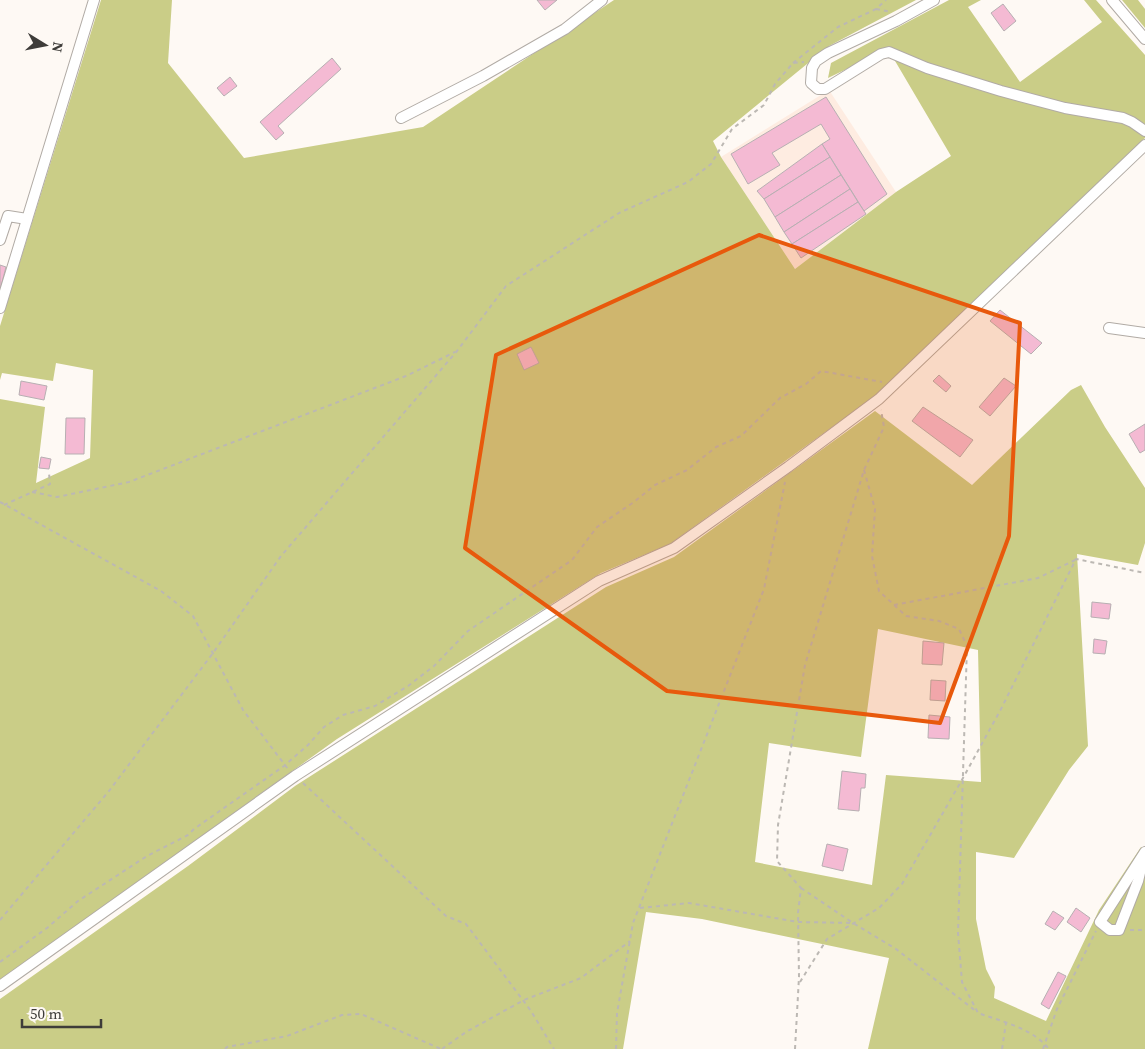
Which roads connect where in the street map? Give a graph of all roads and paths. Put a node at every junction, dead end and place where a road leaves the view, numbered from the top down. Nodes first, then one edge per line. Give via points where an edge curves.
1 (94, 0) edge
2 (602, 0) edge
3 (886, 0) edge
4 (934, 0) edge
5 (1112, 0) edge
6 (1145, 39) edge
7 (816, 61) junction
8 (793, 63) junction
9 (401, 118) dead end
10 (1145, 131) edge
11 (1145, 145) edge
12 (27, 219) junction
13 (0, 240) edge
14 (0, 308) edge
15 (1109, 328) dead end
16 (1145, 333) edge
17 (457, 351) junction
18 (894, 384) junction
19 (879, 399) junction
20 (788, 467) junction
21 (864, 470) junction
22 (49, 473) dead end
23 (32, 492) junction
24 (0, 502) edge
25 (4, 505) junction
26 (1076, 559) junction
27 (1145, 573) edge
28 (894, 604) junction
29 (212, 653) junction
30 (284, 766) junction
31 (295, 776) junction
32 (963, 778) junction
33 (1145, 852) edge
34 (802, 888) junction
35 (639, 908) junction
36 (0, 920) edge
37 (798, 922) junction
38 (1100, 922) junction
39 (853, 923) junction
40 (1119, 930) junction
41 (1145, 930) edge
42 (630, 941) junction
43 (0, 962) edge
44 (799, 984) junction
45 (0, 986) edge
46 (524, 1000) junction
47 (978, 1013) junction
48 (1006, 1023) junction
49 (1045, 1044) junction
50 (225, 1049) edge
51 (441, 1049) edge
52 (554, 1049) edge
53 (616, 1049) edge
54 (795, 1049) edge
55 (1002, 1049) edge
56 (1043, 1049) edge
57 (1050, 1049) edge

1 - 12 street
2 - 9 street via 565,29
3 - 8 path via 876,9 838,27
4 - 7 street
5 - 6 street
7 - 8 path
7 - 10 street via 811,83 818,89 825,89 880,54 889,52 1001,92 1122,118
8 - 17 path via 764,105 732,129 711,164 688,182 619,213 506,286
11 - 18 street
12 - 13 street via 8,216
12 - 14 street
15 - 16 street
17 - 23 path via 406,376 129,482 57,497
17 - 29 path via 280,556
18 - 19 street
18 - 30 path via 821,371 806,384 780,398 741,436 716,447 687,470 655,485 597,527 572,560 468,631 434,666 408,686 375,706 343,715 324,727
19 - 20 street
19 - 21 path via 884,427
20 - 31 street via 674,548 600,581
20 - 35 path via 764,589
21 - 28 path via 875,508 872,556 880,591
21 - 34 path via 805,665 778,825 777,861
22 - 23 path via 50,484
23 - 25 path
24 - 25 path
25 - 29 path via 161,591 193,616
26 - 27 path
26 - 28 path via 1038,578
26 - 32 path
28 - 32 path via 906,616 939,621 959,629 967,646
29 - 30 path via 243,710
29 - 36 path via 109,791
30 - 31 path
30 - 43 path via 188,835 147,856 78,901
31 - 45 street
31 - 46 path via 446,916 466,924
32 - 39 path via 902,884 879,908
32 - 47 path via 958,933 962,982
33 - 38 street
33 - 40 street via 1138,881
34 - 37 path
34 - 39 path
35 - 37 path via 689,903
35 - 42 path
37 - 39 path
37 - 44 path
38 - 40 street via 1110,930
38 - 49 path via 1057,1009
39 - 44 path via 827,939
39 - 47 path via 896,949
40 - 41 path
42 - 46 path via 580,978
42 - 53 path via 617,1013
44 - 54 path
46 - 51 path
46 - 52 path
47 - 48 path
48 - 49 path via 1023,1029
48 - 55 path
49 - 56 path
49 - 57 path
50 - 51 path via 287,1036 342,1015 361,1014

